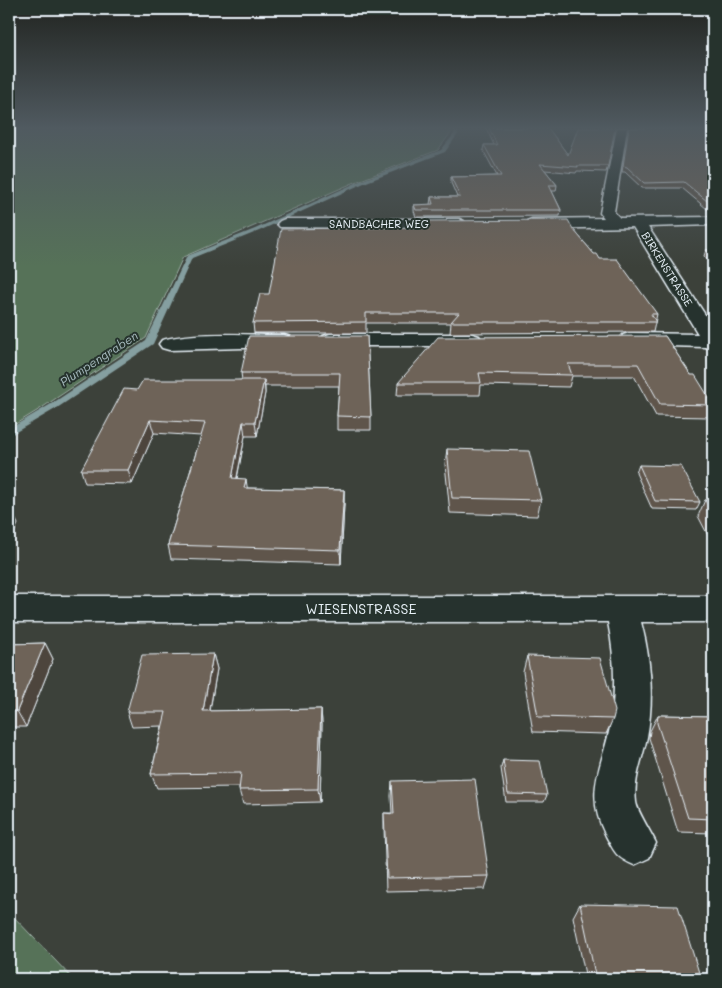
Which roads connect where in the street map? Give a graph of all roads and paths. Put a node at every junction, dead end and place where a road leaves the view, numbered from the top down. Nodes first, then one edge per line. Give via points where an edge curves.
1 (614, 174) edge
2 (637, 221) junction
3 (713, 221) edge
4 (616, 222) junction
5 (286, 224) dead end
6 (472, 224) edge
7 (520, 224) edge
8 (607, 339) edge
9 (490, 340) edge
10 (713, 342) edge
11 (169, 344) dead end
12 (9, 609) edge
13 (621, 609) junction
14 (713, 609) edge
15 (634, 843) dead end

1 - 4 street via 607,213
2 - 3 street
2 - 4 street
2 - 10 street, BIRKENSTRASSE
4 - 7 street
5 - 6 street, SANDBACHER WEG
8 - 10 street
9 - 11 street
12 - 13 street, WIESENSTRASSE
13 - 14 street, WIESENSTRASSE
13 - 15 street via 629,636 634,678 628,732 615,784 617,812

